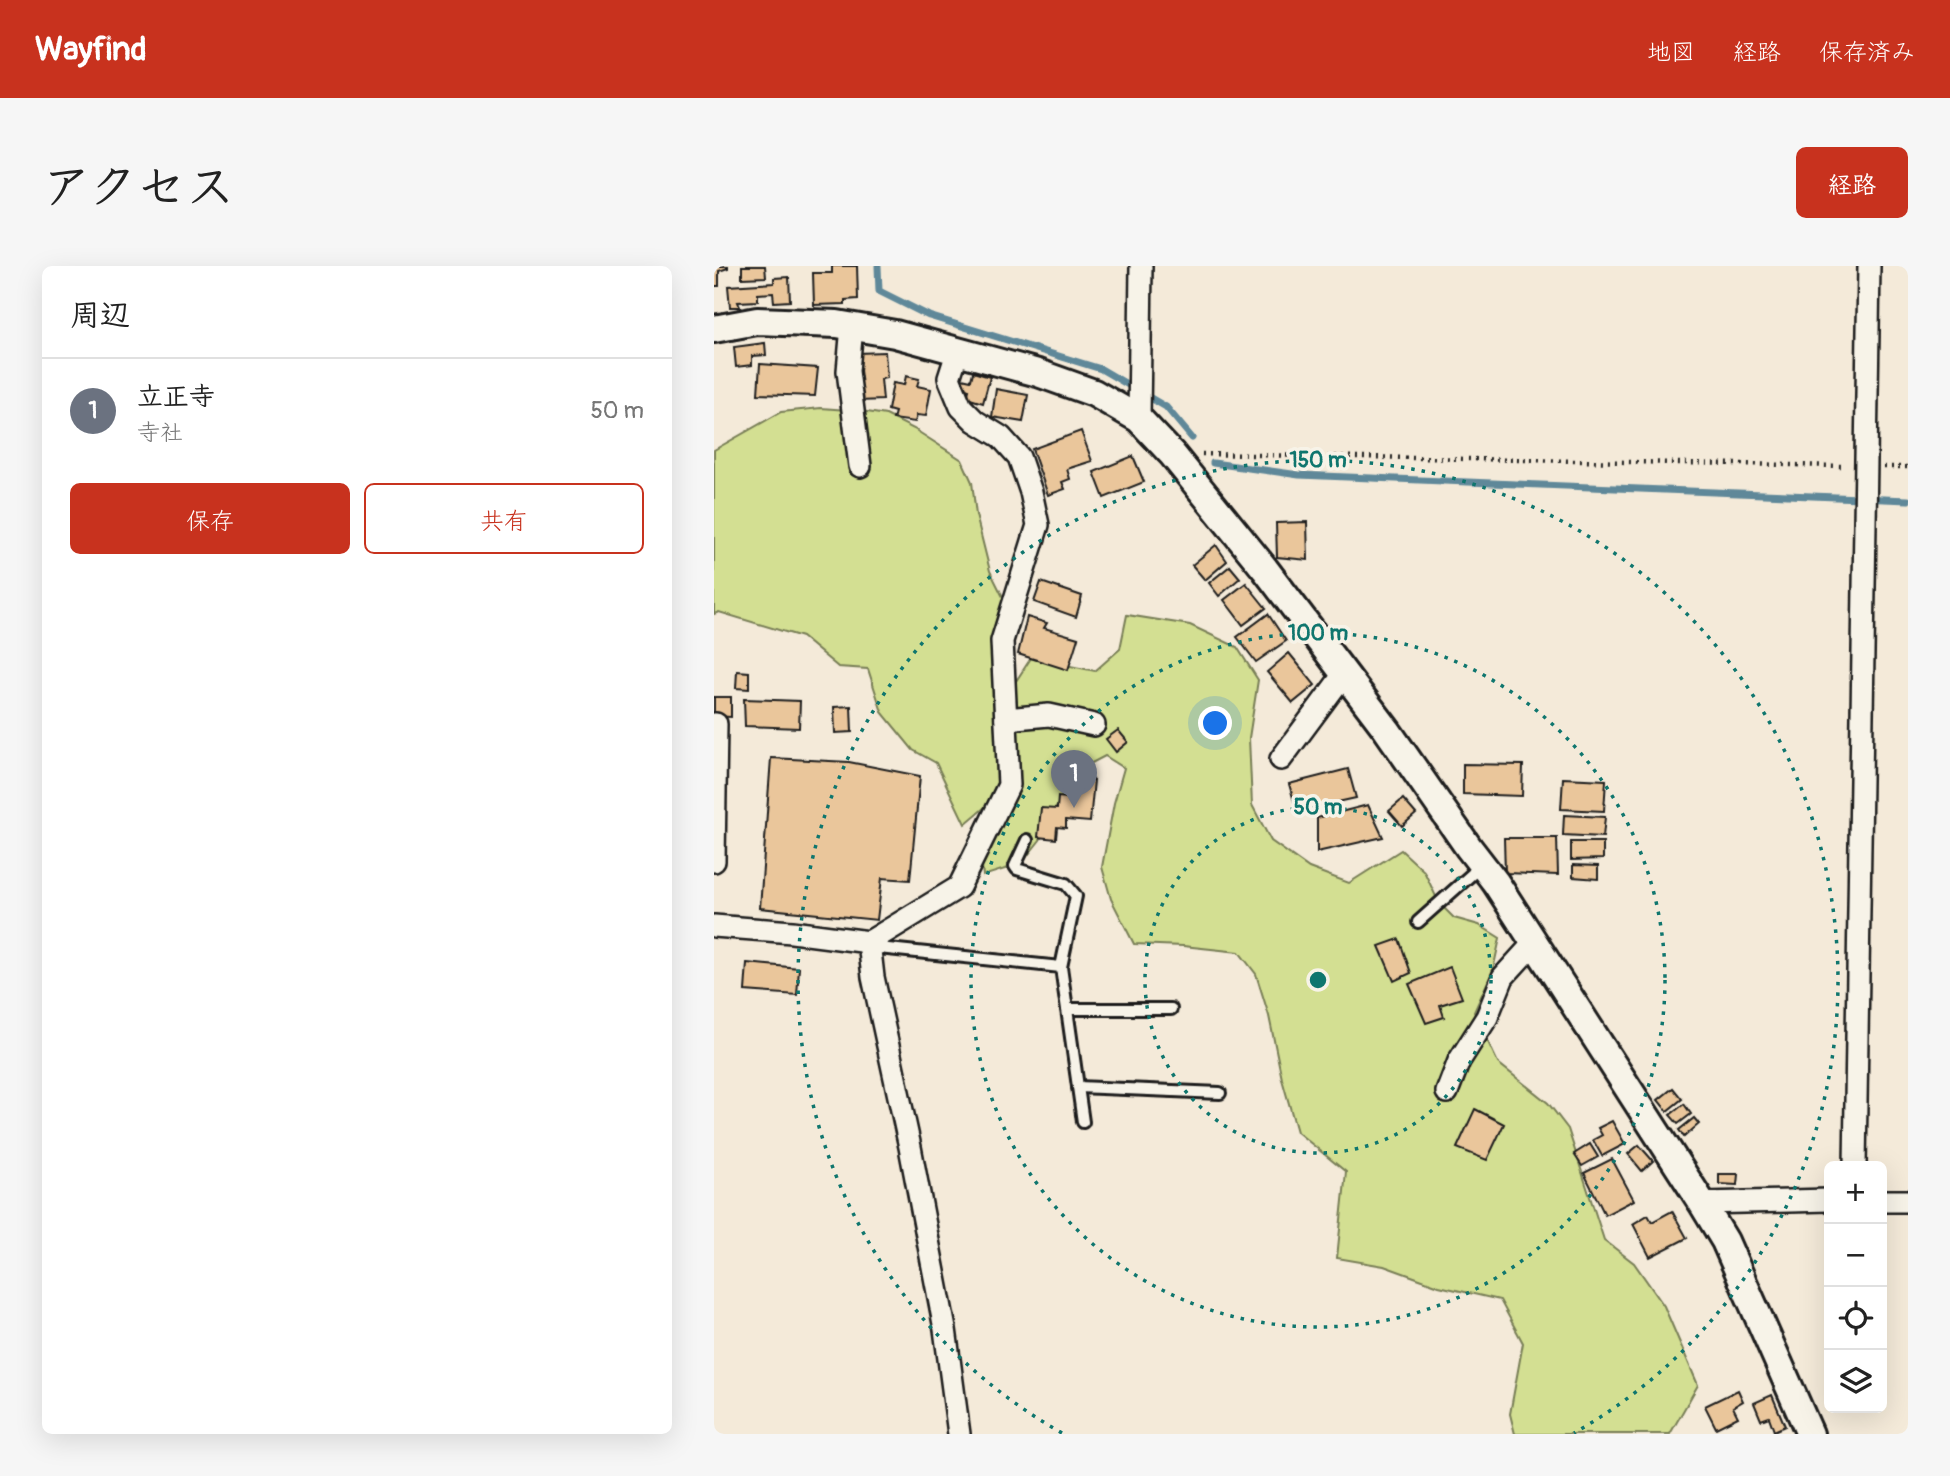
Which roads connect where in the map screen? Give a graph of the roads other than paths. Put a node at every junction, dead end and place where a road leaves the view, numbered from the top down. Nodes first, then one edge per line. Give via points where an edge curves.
1 (1141, 266) edge
2 (1869, 266) edge
3 (852, 326) junction
4 (714, 329) edge
5 (958, 350) junction
6 (1140, 414) junction
7 (860, 466) dead end
8 (1344, 674) junction
9 (1006, 719) junction
10 (714, 724) edge
11 (1094, 725) dead end
12 (1281, 759) dead end
13 (1027, 839) dead end
14 (714, 861) edge
15 (1482, 865) junction
16 (1418, 922) dead end
17 (714, 926) edge
18 (1534, 943) junction
19 (869, 945) junction
20 (1060, 967) junction
21 (1066, 1009) junction
22 (1171, 1009) dead end
23 (1078, 1087) junction
24 (1447, 1092) dead end
25 (1220, 1093) dead end
26 (1083, 1122) dead end
27 (1854, 1161) edge
28 (1824, 1200) edge
29 (1887, 1200) edge
30 (1908, 1201) edge
31 (1702, 1203) junction
32 (960, 1434) edge
33 (1811, 1434) edge

1 - 6 street
2 - 27 street
3 - 4 street via 757,321
3 - 5 street
3 - 7 street via 848,371
5 - 6 street via 1038,373
5 - 9 street via 949,378 961,407 1019,457 1038,525 1002,641
6 - 8 street
8 - 12 street
8 - 15 street
9 - 11 street via 1049,715
9 - 19 street via 1009,785 959,887
10 - 14 street
13 - 20 lane via 1017,869 1066,884 1076,896
15 - 16 lane
15 - 18 street
17 - 19 street via 792,932
18 - 24 street via 1503,977
18 - 31 street
19 - 20 lane
19 - 32 street via 946,1329
20 - 21 lane
21 - 22 lane
21 - 23 lane
23 - 25 lane
23 - 26 lane
28 - 31 street
29 - 30 street
31 - 33 street via 1725,1241

